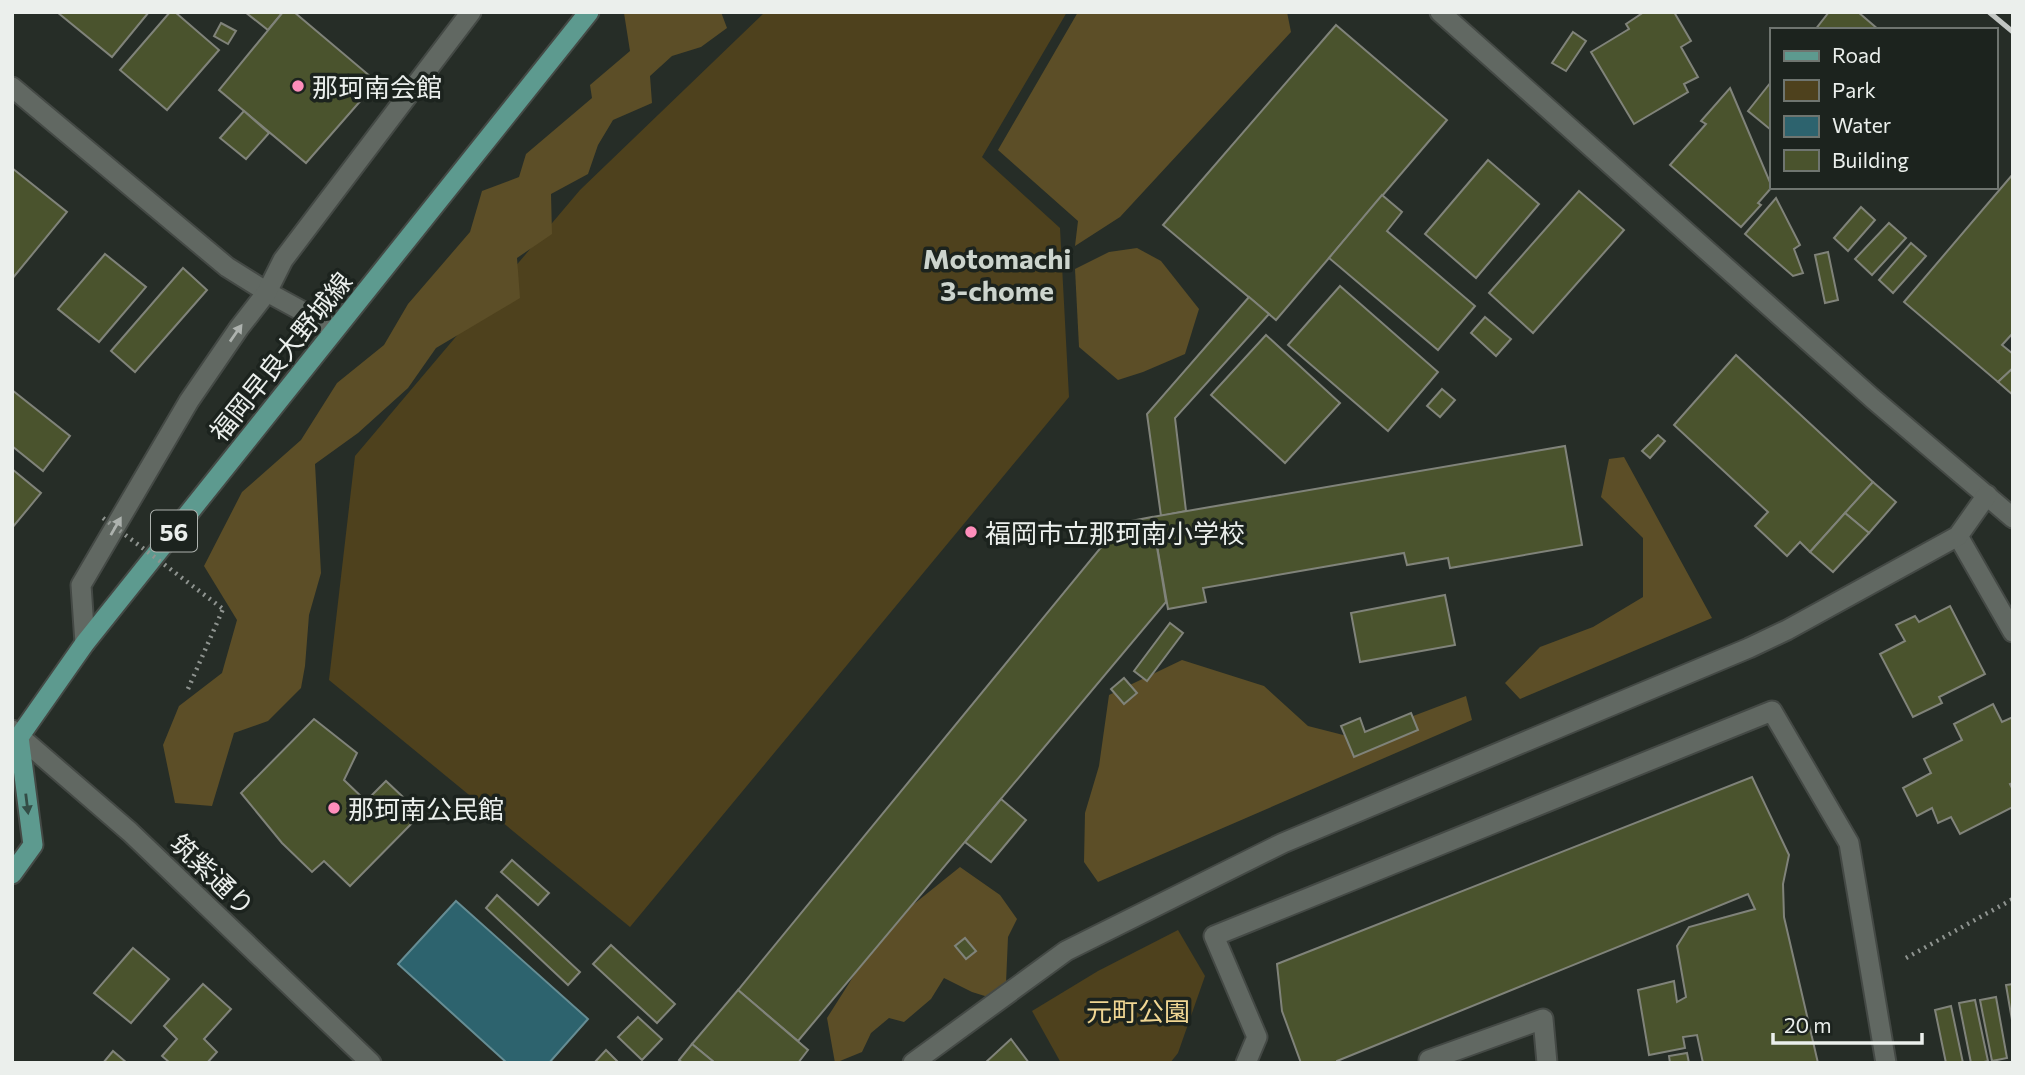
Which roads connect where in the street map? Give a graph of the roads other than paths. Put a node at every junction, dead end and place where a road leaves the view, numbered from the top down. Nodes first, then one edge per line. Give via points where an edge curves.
1 (471, 12) edge
2 (589, 12) edge
3 (1440, 12) edge
4 (12, 87) edge
5 (267, 292) junction
6 (335, 329) junction
7 (1987, 495) junction
8 (2013, 518) edge
9 (1958, 536) junction
10 (2013, 632) edge
11 (85, 643) junction
12 (14, 734) edge
13 (12, 874) edge
14 (371, 1063) edge
15 (913, 1063) edge
16 (1246, 1063) edge
17 (1430, 1063) edge
18 (1547, 1063) edge
19 (1886, 1063) edge

1 - 5 street via 283,260
2 - 6 main road, 福岡早良大野城線 / 56
3 - 7 street
4 - 5 street via 227,267
5 - 6 street
11 -> 5 street via 81,585 189,401
6 - 11 main road, 福岡早良大野城線 / 56
7 - 8 street
7 - 9 street
9 - 10 street
9 - 15 street via 1749,648 1283,843 1066,951
11 - 12 main road, 福岡早良大野城線 / 56
12 -> 13 main road via 33,845
12 - 14 street, 筑紫通り via 131,832
16 - 19 street via 1257,1037 1214,936 1772,710 1849,843
17 - 18 street via 1544,1019

